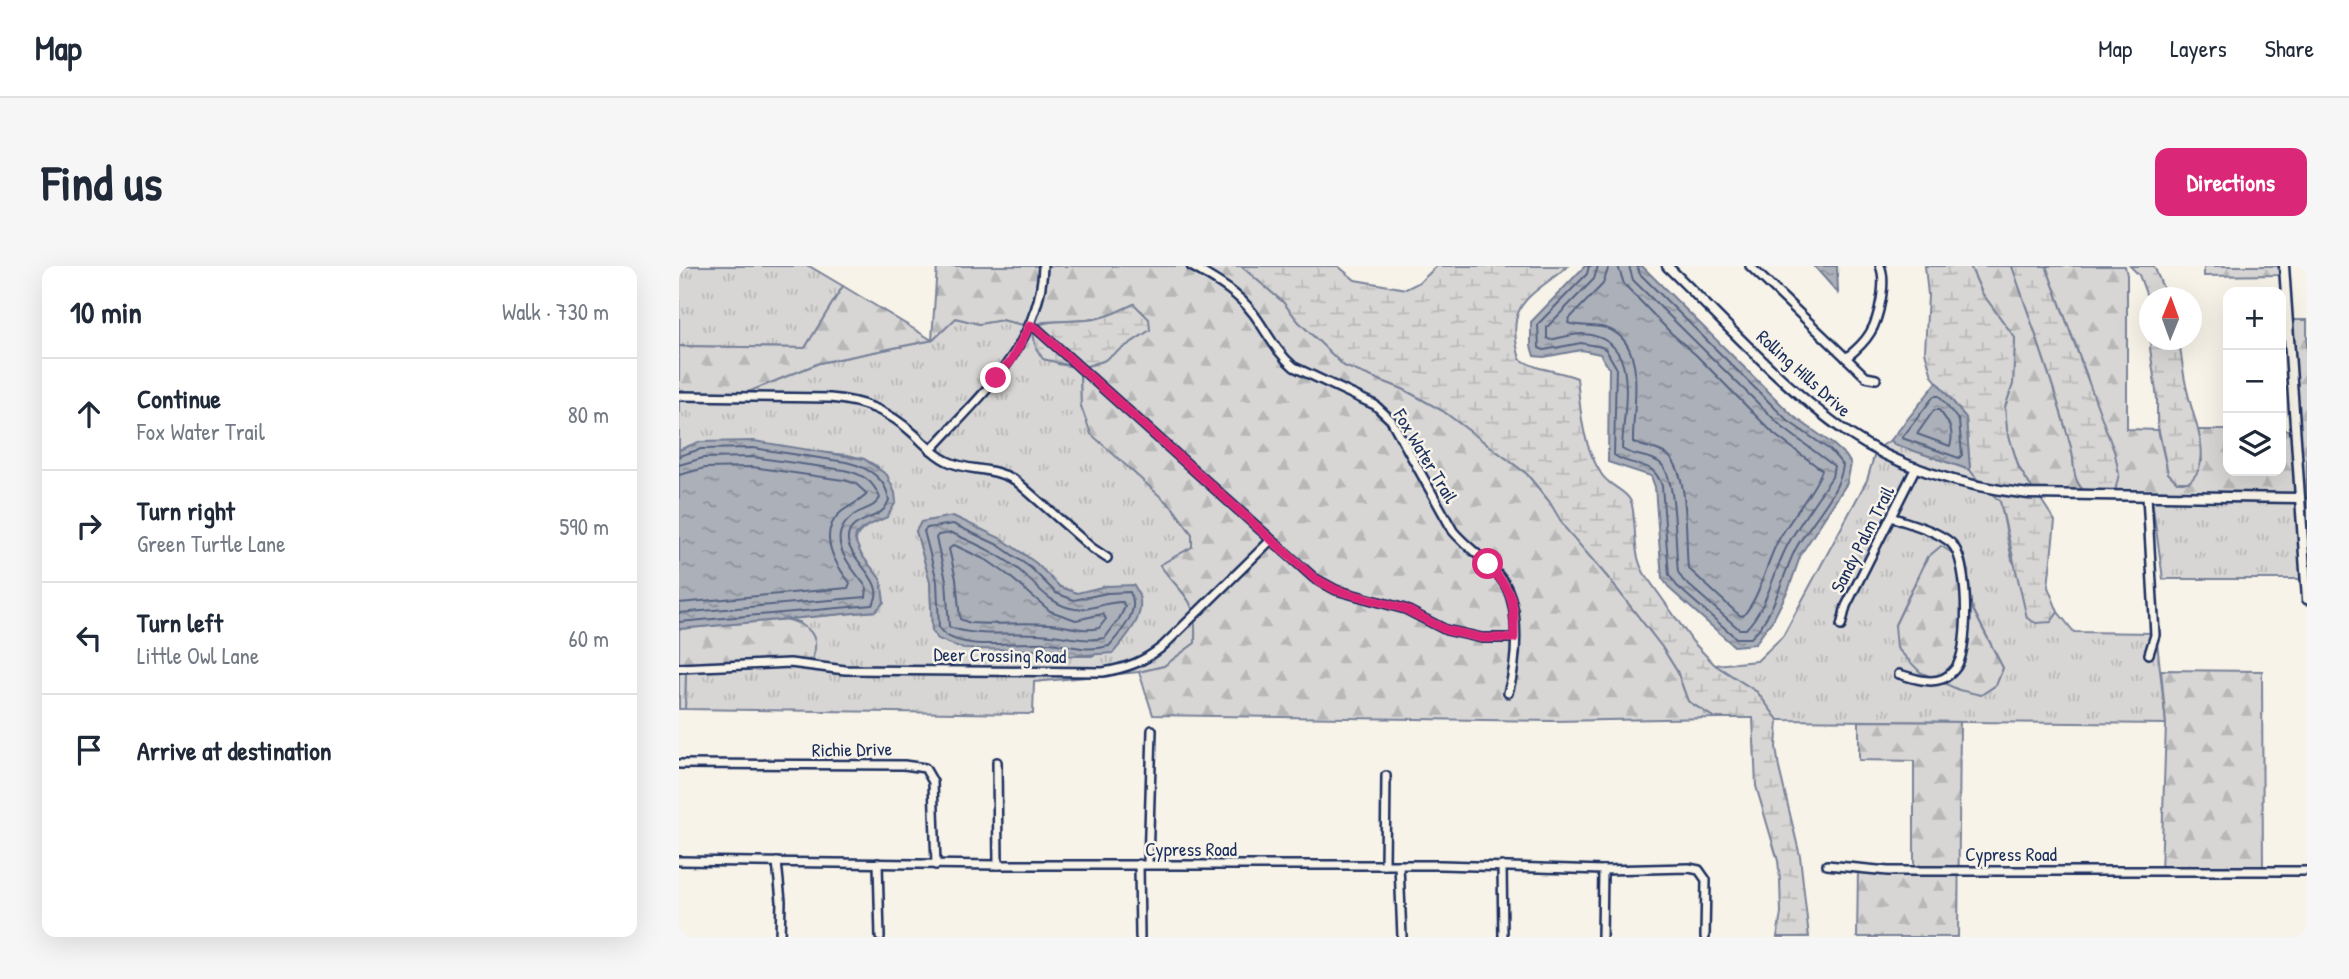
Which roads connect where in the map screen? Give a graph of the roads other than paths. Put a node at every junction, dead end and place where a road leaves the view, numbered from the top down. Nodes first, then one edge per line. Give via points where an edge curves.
1 (1044, 266) edge
2 (1191, 266) edge
3 (1667, 266) edge
4 (1751, 266) edge
5 (1880, 266) edge
6 (2284, 266) edge
7 (1030, 325) junction
8 (1846, 358) junction
9 (1876, 379) dead end
10 (679, 396) edge
11 (931, 450) junction
12 (1916, 467) junction
13 (2147, 496) junction
14 (2300, 498) junction
15 (1891, 517) junction
16 (1271, 540) junction
17 (2306, 557) edge
18 (1107, 558) dead end
19 (2307, 599) edge
20 (1841, 626) dead end
21 (1514, 638) junction
22 (2149, 654) dead end
23 (679, 668) edge
24 (1899, 674) dead end
25 (1508, 693) dead end
26 (1152, 730) dead end
27 (997, 762) dead end
28 (679, 764) edge
29 (1386, 776) dead end
30 (679, 861) edge
31 (777, 862) junction
32 (879, 863) junction
33 (1139, 864) junction
34 (1148, 864) junction
35 (936, 865) junction
36 (998, 865) junction
37 (1385, 865) junction
38 (1399, 865) junction
39 (1827, 865) dead end
40 (1502, 866) junction
41 (1603, 870) junction
42 (2307, 871) edge
43 (780, 937) edge
44 (880, 937) edge
45 (1140, 937) edge
46 (1402, 937) edge
47 (1503, 937) edge
48 (1602, 937) edge
49 (1705, 937) edge

1 - 7 street
2 - 21 street, Fox Water Trail via 1238,297 1294,367 1375,405 1391,420 1453,531 1503,580 1512,597
3 - 12 street, Rolling Hills Drive via 1817,411 1870,446
4 - 8 street
5 - 8 street via 1884,283 1873,327
6 - 14 street
7 - 11 street via 1011,361
7 - 16 street
8 - 9 street via 1866,377
10 - 11 street via 851,400 893,416
11 - 18 street via 953,464 1002,472
12 - 13 street, Rolling Hills Drive via 1999,491
12 - 15 street, Sandy Palm Trail
13 - 14 street, Rolling Hills Drive
13 - 22 street via 2155,635
14 - 17 street
15 - 20 street, Sandy Palm Trail via 1846,606
15 - 24 street via 1951,543 1959,554 1965,585 1963,651 1958,667 1943,679
16 - 21 street via 1314,578 1336,590 1405,609 1466,636
16 - 23 street, Deer Crossing Road via 1161,647 1124,669 845,670 790,663
17 - 19 street
21 - 25 street, Fox Water Trail
26 - 34 street
27 - 36 street
28 - 35 street, Richie Drive via 925,768 933,782
29 - 37 street
30 - 31 street, Cypress Road
31 - 32 street, Cypress Road
31 - 43 street
32 - 35 street, Cypress Road
32 - 44 street
33 - 34 street, Cypress Road
33 - 36 street, Cypress Road
33 - 45 street
34 - 37 street, Cypress Road
35 - 36 street, Cypress Road
37 - 38 street, Cypress Road
38 - 40 street, Cypress Road
38 - 46 street
39 - 42 street, Cypress Road via 1888,871
40 - 41 street, Cypress Road
40 - 47 street
41 - 48 street
41 - 49 street, Cypress Road via 1689,868 1702,873 1706,880

